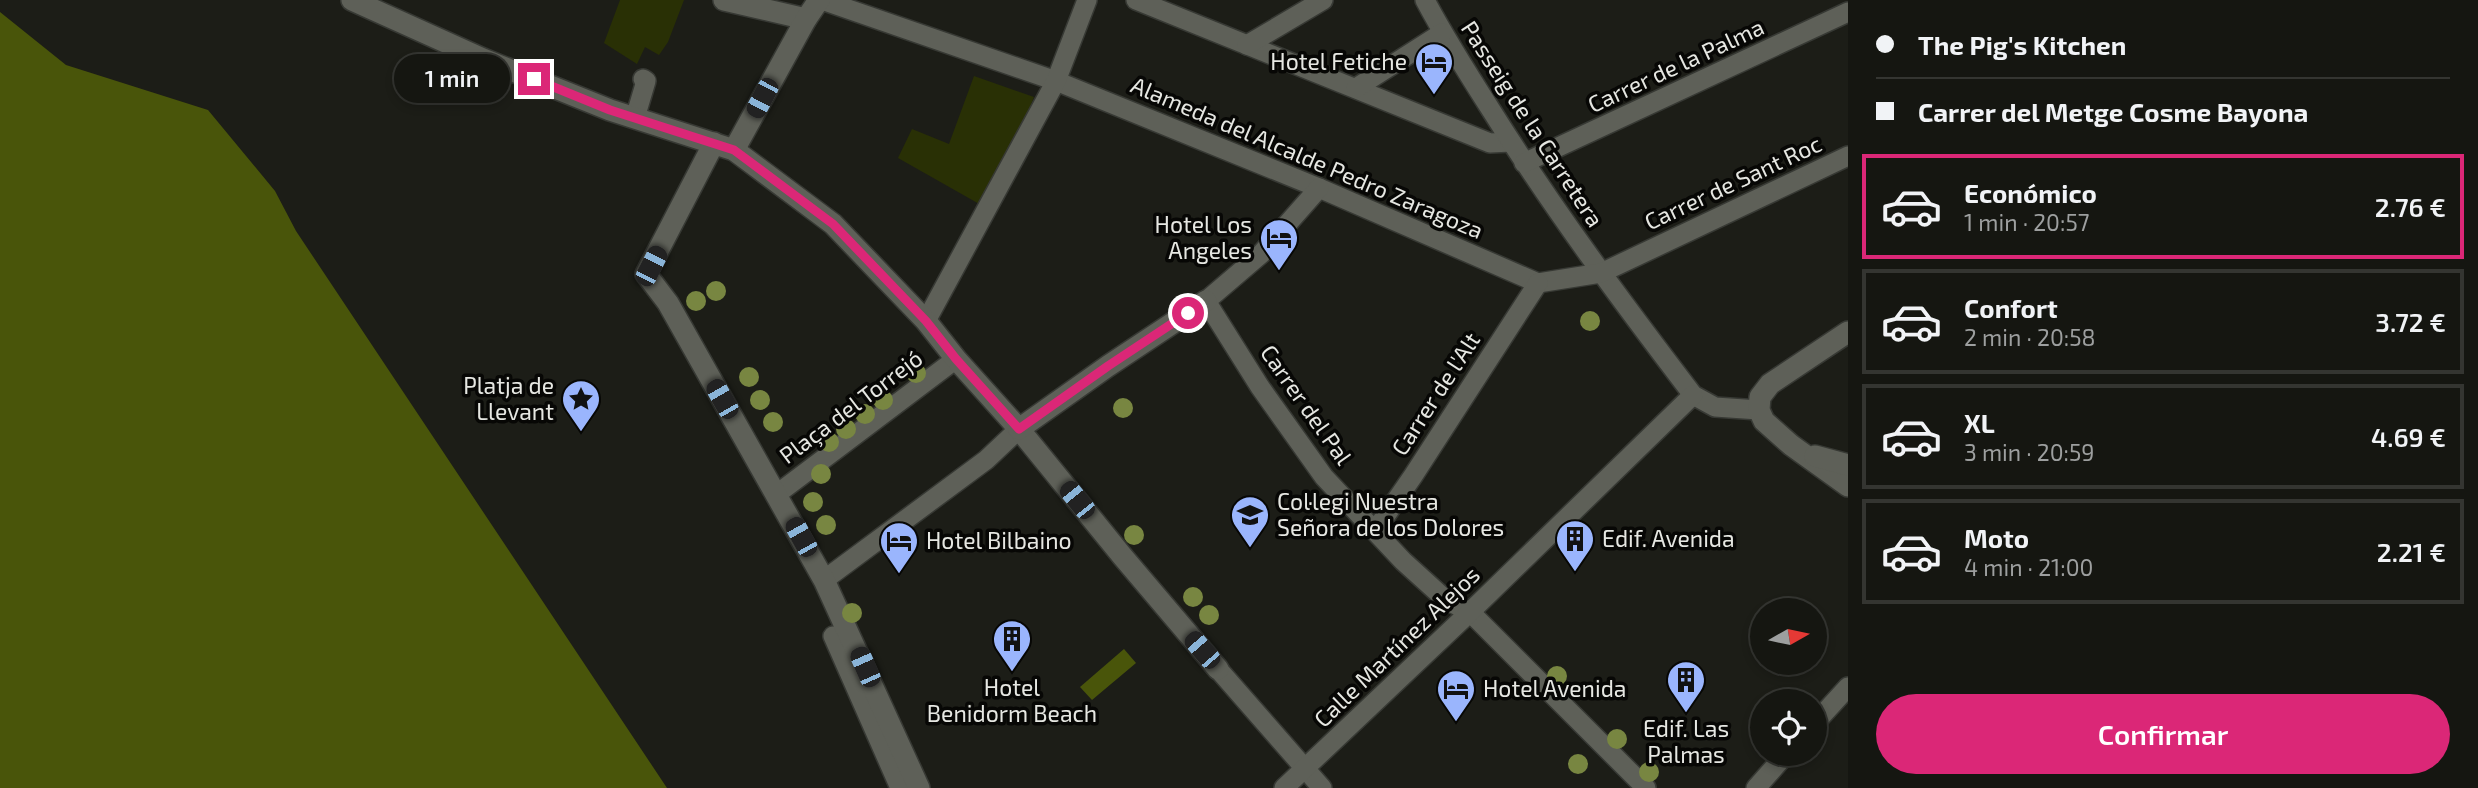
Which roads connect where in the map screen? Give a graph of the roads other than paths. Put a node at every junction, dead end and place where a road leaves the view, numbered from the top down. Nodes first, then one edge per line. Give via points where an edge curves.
1 (352, 0) edge
2 (724, 0) edge
3 (820, 0) edge
4 (1087, 0) edge
5 (1136, 0) edge
6 (1323, 0) edge
7 (1425, 0) edge
8 (1848, 12) edge
9 (806, 19) junction
10 (1442, 33) junction
11 (1247, 45) junction
12 (643, 79) dead end
13 (1056, 81) junction
14 (1356, 88) junction
15 (635, 118) junction
16 (1511, 142) junction
17 (724, 147) junction
18 (1848, 156) edge
19 (1524, 163) junction
20 (1319, 188) junction
21 (1601, 273) junction
22 (1538, 283) junction
23 (1206, 301) junction
24 (926, 321) junction
25 (1848, 332) edge
26 (956, 359) junction
27 (1693, 394) junction
28 (1759, 410) junction
29 (1019, 429) junction
30 (1806, 454) junction
31 (1848, 466) edge
32 (1848, 486) edge
33 (777, 494) junction
34 (1375, 531) junction
35 (824, 580) junction
36 (1470, 612) junction
37 (833, 636) dead end
38 (1218, 669) joint
39 (1848, 687) edge
40 (1827, 710) edge
41 (1775, 766) edge
42 (1304, 770) junction
43 (900, 788) edge
44 (919, 788) edge
45 (1284, 788) edge
46 (1322, 788) edge
47 (1646, 788) edge
48 (1755, 788) edge

1 - 15 street via 483,59
2 - 9 street
3 - 9 street
3 - 13 street, Alameda del Alcalde Pedro Zaragoza
4 - 13 street
5 - 11 street
6 - 11 street
7 - 10 street, Passeig de la Carretera
8 - 19 street, Carrer de la Palma
9 - 17 street
10 - 14 street
10 - 16 street, Passeig de la Carretera
11 - 14 street
12 - 15 street
13 - 20 street, Alameda del Alcalde Pedro Zaragoza
13 - 24 street
14 - 16 street via 1490,143
15 - 17 street
16 - 19 street, Passeig de la Carretera
17 - 24 street via 833,224
17 - 33 street via 646,274
18 - 21 street, Carrer de Sant Roc
19 - 21 street, Passeig de la Carretera
20 - 22 street, Alameda del Alcalde Pedro Zaragoza
20 - 23 street via 1261,254
21 - 22 street, Carrer de Sant Roc
21 - 27 street, Passeig de la Carretera
22 - 34 street, Carrer de l'Alt
23 - 29 street
23 - 34 street, Carrer del Pal via 1324,477
24 - 26 street
25 - 28 street via 1770,384 1760,397
26 - 29 street
26 - 33 street, Plaça del Torrejó
27 - 28 street via 1714,407
27 - 36 street, Calle Martínez Alejos
28 - 30 street via 1764,421
29 - 35 street via 986,460
29 - 38 street
30 - 31 street
30 - 32 street
33 - 35 street
34 - 36 street, Carrer del Pal via 1446,600
35 - 44 street
36 - 42 street, Calle Martínez Alejos
36 - 47 street, Carrer del Pal
37 - 43 street
38 - 42 street
39 - 40 street
41 - 48 street
42 - 45 street, Calle Martínez Alejos
42 - 46 street

